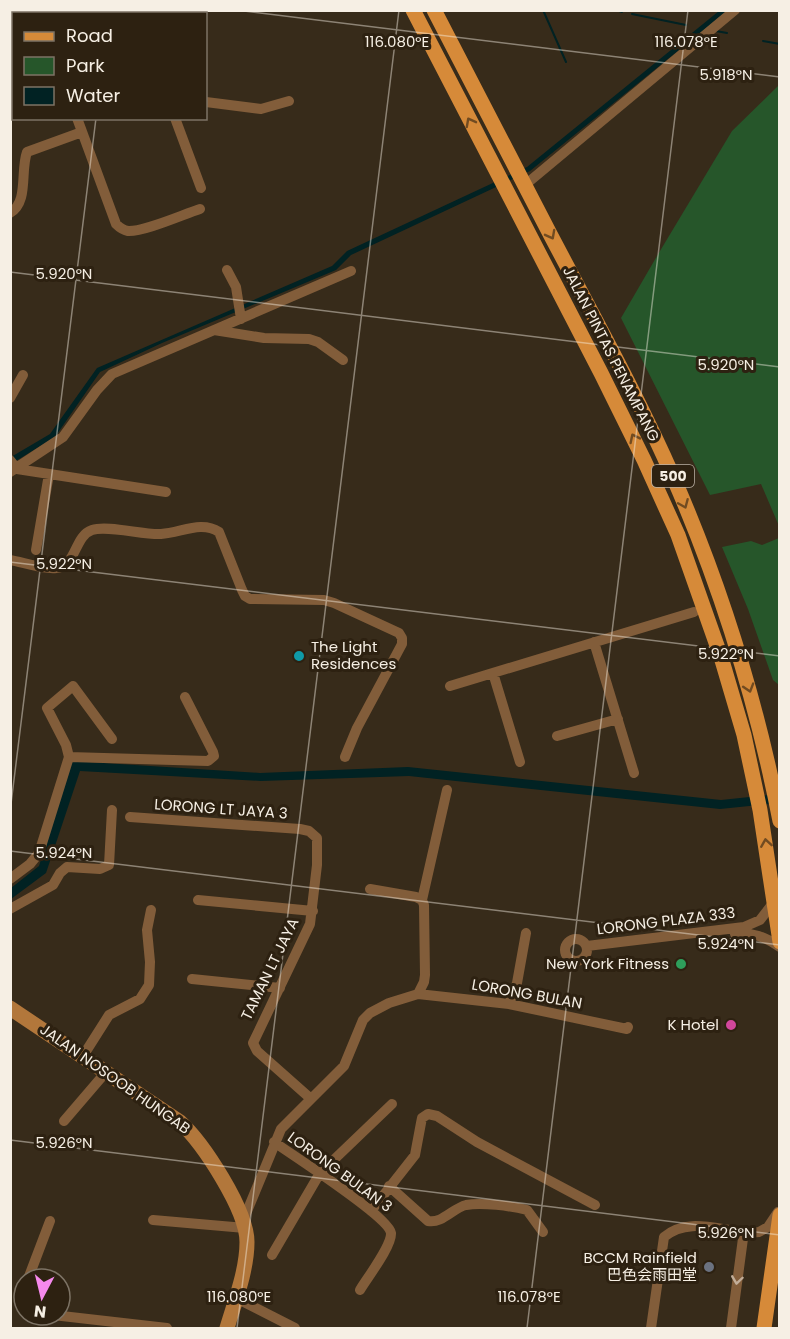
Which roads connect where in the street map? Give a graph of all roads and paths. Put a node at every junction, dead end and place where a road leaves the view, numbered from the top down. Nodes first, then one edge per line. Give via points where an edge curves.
1 (413, 10) edge
2 (434, 10) edge
3 (735, 10) edge
4 (289, 101) dead end
5 (207, 102) edge
6 (78, 120) edge
7 (176, 120) edge
8 (82, 132) junction
9 (524, 184) junction
10 (201, 188) dead end
11 (200, 208) dead end
12 (10, 213) edge
13 (227, 270) dead end
14 (351, 271) dead end
15 (241, 319) junction
16 (214, 330) junction
17 (343, 360) dead end
18 (23, 375) dead end
19 (10, 398) edge
20 (13, 466) edge
21 (49, 474) junction
22 (166, 492) dead end
23 (36, 550) dead end
24 (10, 560) edge
25 (696, 584) junction
26 (694, 612) junction
27 (594, 642) junction
28 (721, 657) junction
29 (493, 673) junction
30 (450, 686) dead end
31 (185, 697) dead end
32 (618, 719) junction
33 (557, 735) dead end
34 (112, 739) dead end
35 (345, 757) dead end
36 (69, 758) junction
37 (520, 762) dead end
38 (634, 773) dead end
39 (447, 789) dead end
40 (112, 810) dead end
41 (778, 815) edge
42 (130, 818) dead end
43 (309, 831) joint
44 (10, 879) edge
45 (370, 889) dead end
46 (198, 900) dead end
47 (422, 900) junction
48 (774, 902) junction
49 (10, 909) edge
50 (151, 910) dead end
51 (313, 911) junction
52 (526, 933) dead end
53 (780, 942) edge
54 (780, 947) edge
55 (192, 979) dead end
56 (280, 988) junction
57 (418, 994) junction
58 (509, 1004) junction
59 (10, 1008) edge
60 (628, 1027) dead end
61 (83, 1056) junction
62 (106, 1072) junction
63 (310, 1098) junction
64 (392, 1104) dead end
65 (64, 1121) dead end
66 (274, 1142) junction
67 (320, 1173) junction
68 (389, 1186) junction
69 (595, 1205) dead end
70 (780, 1210) edge
71 (371, 1211) junction
72 (780, 1215) edge
73 (153, 1220) dead end
74 (50, 1221) dead end
75 (244, 1224) junction
76 (543, 1232) dead end
77 (744, 1232) junction
78 (272, 1255) dead end
79 (33, 1267) edge
80 (360, 1290) dead end
81 (236, 1298) junction
82 (72, 1318) edge
83 (117, 1326) edge
84 (167, 1329) edge
85 (227, 1329) edge
86 (295, 1329) edge
87 (651, 1329) edge
88 (731, 1329) edge
89 (764, 1329) edge

25 -> 1 main road, JALAN PINTAS PENAMPANG / 500 via 644,460
2 - 9 main road, JALAN PINTAS PENAMPANG / 500
3 - 9 street
4 - 5 street via 261,109
6 - 8 street
7 - 10 street
8 - 11 street via 116,224 126,231
8 - 12 street via 27,152 21,198 17,209
9 -> 41 main road, JALAN PINTAS PENAMPANG / 500 via 636,399 697,534 750,692
13 - 15 street via 236,287
14 - 15 street
15 - 16 street
16 - 17 street via 264,338 309,339
16 - 20 street via 112,374 63,437
18 - 19 street
20 - 21 street
21 - 22 street
21 - 23 street
24 - 35 street via 55,568 68,562 84,535 97,529 162,534 212,527 219,532 242,590 250,599 324,600 399,633 402,644
25 - 26 street via 698,599
25 - 28 main road, JALAN PINTAS PENAMPANG / 500
26 - 27 street
26 - 28 street via 705,619
27 - 29 street
27 - 32 street
48 -> 28 main road, JALAN PINTAS PENAMPANG / 500 via 756,790
29 - 30 street
29 - 37 street
31 - 36 street via 213,752 208,761
32 - 33 street
32 - 38 street
34 - 36 street via 73,686 47,708
36 - 44 street via 39,853
39 - 47 street
40 - 49 street via 110,865 100,869 67,867 53,885
42 - 43 street, LORONG LT JAYA 3
43 - 51 street, TAMAN LT JAYA via 318,843
45 - 47 street
46 - 51 street
47 - 57 street via 425,962 424,982
48 - 53 main road, JALAN PINTAS PENAMPANG / 500
48 - 54 street, LORONG PLAZA 333 via 760,920 744,927 587,948 745,933
50 - 61 street via 147,930 149,985 140,999 109,1016
51 - 56 street, TAMAN LT JAYA
52 - 58 street
55 - 56 street
56 - 63 street, TAMAN LT JAYA via 253,1046
57 - 58 street, LORONG BULAN
57 - 63 street, LORONG BULAN via 389,1003 366,1016 344,1066
58 - 60 street, LORONG BULAN via 622,1030
59 - 61 main road, JALAN NOSOOB HUNGAB
61 - 62 main road, JALAN NOSOOB HUNGAB
62 - 65 street
62 - 75 main road, JALAN NOSOOB HUNGAB via 190,1131 216,1168
63 - 66 street, LORONG BULAN
64 - 67 street
66 - 67 street, LORONG BULAN 3
66 - 75 street, LORONG BULAN
67 - 71 street, LORONG BULAN 3
67 - 78 street
68 - 69 street via 415,1155 422,1118 433,1114
68 - 71 street
68 - 76 street via 428,1221 436,1222 459,1207 476,1204 527,1210
70 - 77 street via 764,1231
71 - 80 street, LORONG BULAN 3 via 389,1229 390,1239
72 - 89 main road
73 - 75 street
74 - 79 street
75 - 81 main road, JALAN NOSOOB HUNGAB via 246,1253
77 - 87 street via 687,1225 664,1237
77 -> 88 street
81 - 85 main road, JALAN NOSOOB HUNGAB
81 - 86 street
82 - 83 street
83 - 84 street

